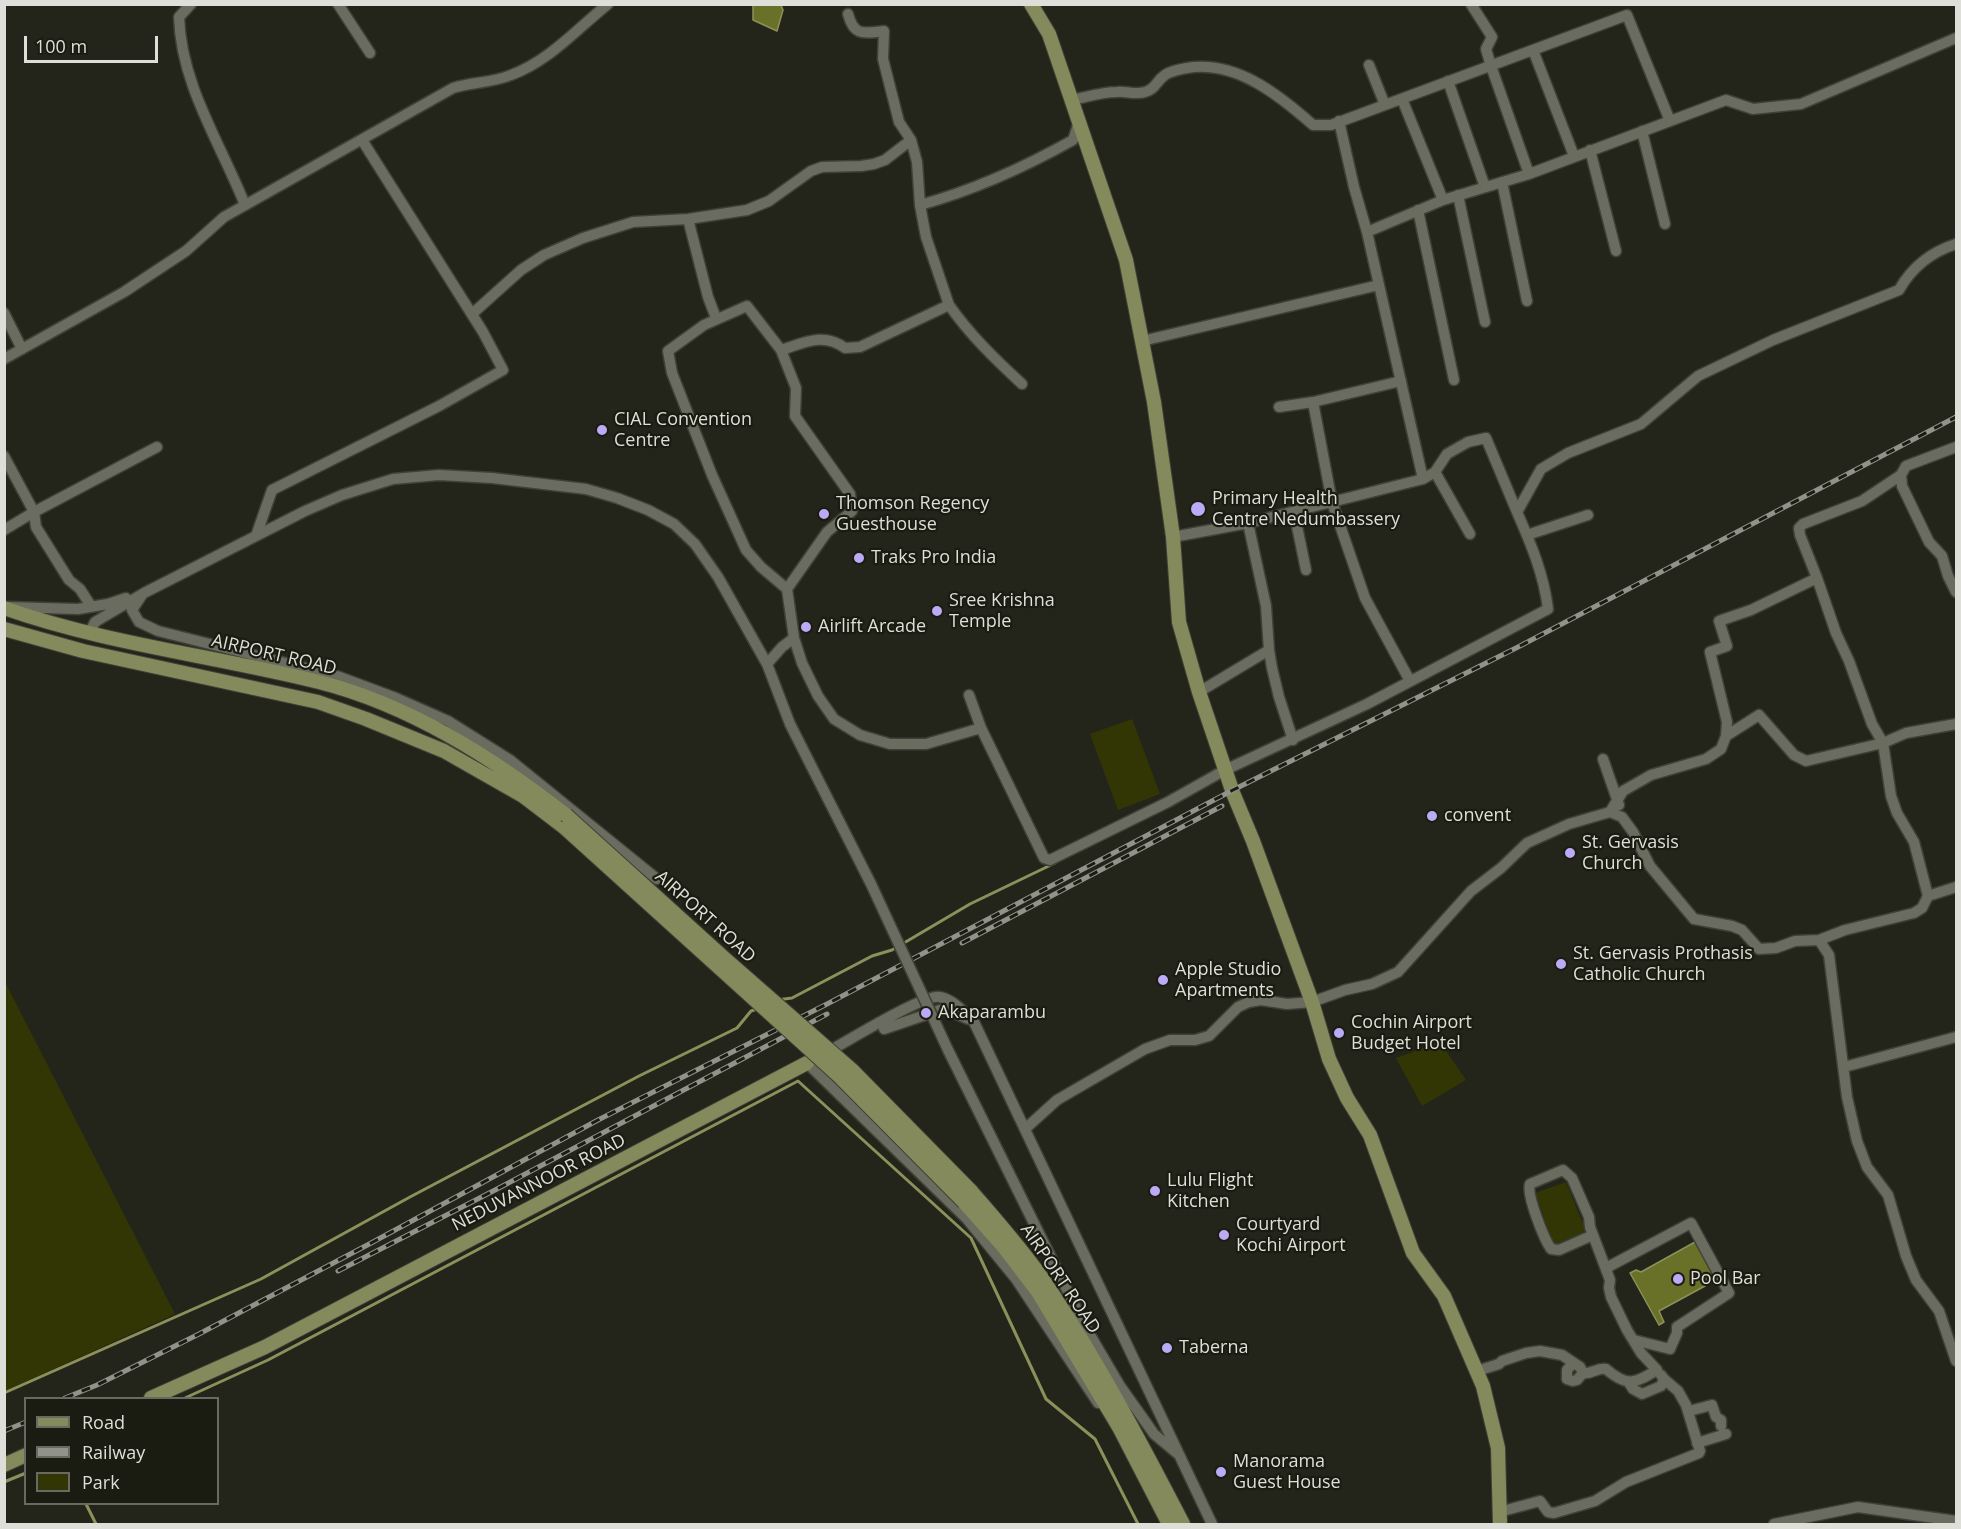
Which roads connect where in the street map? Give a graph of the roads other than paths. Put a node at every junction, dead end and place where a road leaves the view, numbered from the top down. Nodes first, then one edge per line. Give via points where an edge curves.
1 (191, 4) edge
2 (338, 4) edge
3 (608, 4) edge
4 (1031, 4) edge
5 (1471, 4) edge
6 (848, 14) dead end
7 (1956, 38) edge
8 (1533, 50) junction
9 (370, 53) dead end
10 (1369, 65) dead end
11 (1491, 66) junction
12 (1448, 81) junction
13 (1402, 99) junction
14 (1072, 100) junction
15 (1385, 105) junction
16 (1339, 121) junction
17 (1079, 122) junction
18 (1670, 122) junction
19 (1642, 131) junction
20 (362, 140) junction
21 (910, 140) junction
22 (1590, 150) junction
23 (1574, 156) junction
24 (1529, 174) junction
25 (1502, 182) junction
26 (1485, 188) junction
27 (1458, 195) junction
28 (1443, 200) junction
29 (245, 205) junction
30 (920, 205) junction
31 (1418, 210) junction
32 (688, 219) junction
33 (1665, 224) dead end
34 (1367, 231) junction
35 (1956, 244) edge
36 (1616, 250) dead end
37 (1379, 285) junction
38 (1527, 301) dead end
39 (949, 305) junction
40 (4, 313) edge
41 (472, 314) junction
42 (716, 318) junction
43 (1485, 322) dead end
44 (1142, 341) junction
45 (22, 349) junction
46 (780, 350) junction
47 (4, 359) edge
48 (1454, 380) dead end
49 (1401, 381) junction
50 (1022, 384) dead end
51 (1313, 402) junction
52 (1279, 407) dead end
53 (157, 447) dead end
54 (1956, 447) edge
55 (4, 456) edge
56 (1435, 472) junction
57 (1901, 475) junction
58 (1423, 479) junction
59 (1332, 502) junction
60 (34, 512) junction
61 (1294, 512) junction
62 (1517, 512) junction
63 (1588, 515) dead end
64 (1248, 523) junction
65 (4, 530) edge
66 (1470, 534) dead end
67 (1527, 535) junction
68 (255, 536) junction
69 (1173, 537) junction
70 (1306, 570) dead end
71 (1817, 578) junction
72 (787, 589) junction
73 (1956, 592) edge
74 (144, 593) junction
75 (4, 600) edge
76 (24, 606) junction
77 (92, 606) junction
78 (4, 608) edge
79 (4, 629) edge
80 (93, 633) junction
81 (794, 638) junction
82 (1269, 651) junction
83 (767, 664) junction
84 (1410, 681) junction
85 (1198, 692) junction
86 (969, 695) dead end
87 (1956, 724) edge
88 (981, 728) junction
89 (1726, 736) junction
90 (1293, 740) junction
91 (1882, 743) junction
92 (1603, 759) dead end
93 (1226, 770) junction
94 (1618, 800) junction
95 (1610, 812) junction
96 (1622, 817) junction
97 (566, 822) junction
98 (657, 879) dead end
99 (1956, 887) edge
100 (1928, 896) junction
101 (1819, 940) junction
102 (1312, 1002) junction
103 (893, 1021) junction
104 (974, 1022) junction
105 (1956, 1037) edge
106 (807, 1063) junction
107 (1844, 1067) junction
108 (819, 1074) junction
109 (1025, 1129) junction
110 (1593, 1235) junction
111 (1606, 1268) junction
112 (1634, 1340) junction
113 (1956, 1361) edge
114 (1573, 1363) junction
115 (1476, 1371) junction
116 (1583, 1373) junction
117 (1661, 1375) junction
118 (1097, 1379) junction
119 (1629, 1383) junction
120 (153, 1397) edge
121 (1689, 1411) junction
122 (1697, 1443) junction
123 (24, 1456) edge
124 (1180, 1456) junction
125 (1135, 1458) junction
126 (4, 1465) edge
127 (1499, 1518) edge
128 (1956, 1521) edge
129 (1169, 1524) edge
130 (1182, 1524) edge
131 (1212, 1524) edge
132 (1774, 1524) edge

1 - 29 street via 178,17 186,66
2 - 9 street
3 - 20 street via 550,53 523,70 493,82 453,88
4 - 14 main road via 1049,34
5 - 11 street via 1492,37 1486,49
6 - 21 street via 858,32 884,31 883,59 899,122
7 - 18 street via 1801,104 1753,109 1726,100
8 - 11 street
8 - 18 street via 1627,15
8 - 23 street
10 - 15 street
11 - 12 street
11 - 24 street
12 - 13 street
12 - 26 street
13 - 15 street
13 - 28 street
14 - 16 street via 1116,92 1142,93 1155,88 1165,75 1187,68 1210,68 1252,79 1313,125
14 - 17 main road
15 - 16 street
16 - 34 street
17 - 30 street via 1074,140 1035,161
17 - 44 main road via 1126,260
18 - 19 street
19 - 22 street
19 - 33 street
20 - 29 street
20 - 41 street
21 - 30 street via 917,162
21 - 32 street via 874,164 811,171 769,201 747,210
22 - 23 street
22 - 36 street
23 - 24 street
24 - 25 street
25 - 26 street
25 - 38 street
26 - 27 street
27 - 28 street
27 - 43 street
28 - 31 street
29 - 45 street via 124,292
30 - 39 street via 926,237
31 - 34 street
31 - 48 street
32 - 41 street via 633,222 544,255
32 - 42 street
34 - 37 street
35 - 62 street via 1921,263 1899,290 1773,340 1698,376 1641,424 1568,453 1541,469
37 - 44 street
37 - 49 street
39 - 46 street via 860,346 845,348 834,340 817,339
39 - 50 street via 988,352
40 - 45 street
41 - 68 street via 502,370 440,406 272,490
42 - 46 street via 747,306
42 - 72 street via 668,351 672,373 746,550
44 - 69 main road
45 - 47 street
46 - 72 street via 796,388 795,416 850,494 852,511 827,532
49 - 51 street
49 - 58 street
51 - 52 street
51 - 59 street
53 - 60 street
54 - 57 street via 1906,466
55 - 60 street
56 - 58 street
56 - 62 street via 1447,454 1468,442 1486,438
56 - 66 street
57 - 71 street via 1862,501 1799,528
57 - 73 street via 1902,486 1929,542 1942,556
58 - 59 street
59 - 61 street
59 - 84 street via 1365,598
60 - 65 street
60 - 77 street via 36,527 69,580
61 - 64 street
61 - 70 street
62 - 67 street
63 - 67 street
64 - 69 street
64 - 82 street via 1266,606
67 - 84 street via 1546,588 1548,609
68 - 74 street
68 - 83 street via 342,495 393,479 439,475 492,477 586,489 648,510 674,524 695,544 718,576
69 - 85 main road via 1179,622
71 - 89 street via 1719,621 1728,646 1710,652 1727,722
71 - 91 street
72 - 81 street
74 - 77 street
74 - 80 street via 95,622
74 - 98 street via 132,610 140,622 158,631 337,676 448,721 510,760
75 - 76 street
76 - 77 street
76 - 78 street
78 - 80 main road, AIRPORT ROAD
79 - 97 main road, AIRPORT ROAD via 83,651 318,702 444,751
80 - 97 main road, AIRPORT ROAD via 321,682 368,698 445,732 530,786
81 - 83 street
81 - 88 street via 818,696 834,719 860,735 890,744 926,744
82 - 85 street
82 - 90 street
83 - 124 street, bridge via 790,724 1086,1328 1154,1434
84 - 90 street
85 - 93 main road
86 - 88 street
87 - 91 street via 1906,733
88 - 93 street via 1046,860
89 - 91 street via 1759,715 1794,755 1806,761
89 - 94 street via 1721,749 1706,759 1651,775 1623,791
90 - 93 street
91 - 100 street via 1891,796 1914,842
92 - 94 street
93 - 102 main road
94 - 95 street
94 - 96 street
95 - 96 street
95 - 102 street via 1569,824 1527,843 1471,891 1398,972
96 - 101 street via 1650,866 1695,919 1742,930 1759,949
97 - 118 main road, AIRPORT ROAD, bridge via 839,1076 964,1202 1038,1292
99 - 100 street
100 - 101 street via 1914,913
101 - 107 street via 1829,955
102 - 109 street via 1249,1002 1238,1007 1204,1039 1170,1040 1135,1054 1057,1100
102 - 115 main road via 1329,1059 1370,1135 1413,1253 1444,1296
103 - 104 street via 940,1010
103 - 104 street, NEDUVANNOOR ROAD via 916,1003 940,997
103 - 106 street, NEDUVANNOOR ROAD
103 - 108 street via 854,1045
104 - 109 street
105 - 107 street
106 - 108 street
106 - 120 main road, NEDUVANNOOR ROAD via 265,1347
107 - 113 street via 1860,1150 1867,1167 1888,1195 1906,1256 1916,1280 1939,1311
108 - 125 street via 967,1219 995,1253
109 - 124 street
110 - 110 street via 1559,1250 1551,1249 1528,1192 1530,1184 1563,1170 1567,1172 1589,1217
110 - 111 street
111 - 112 street via 1610,1293
111 - 112 street via 1691,1223 1729,1293 1677,1327 1670,1349
112 - 117 street
114 - 115 street via 1562,1355 1536,1351
114 - 116 street
114 - 116 street via 1567,1370 1567,1379 1577,1380
115 - 127 main road via 1489,1405 1498,1448
116 - 119 street via 1606,1369
117 - 119 street
117 - 119 street via 1661,1386 1642,1394
117 - 121 street via 1678,1391
118 - 125 main road, AIRPORT ROAD
118 - 130 main road, AIRPORT ROAD via 1130,1423
121 - 122 street
121 - 122 street via 1712,1405 1724,1430
122 - 127 street via 1699,1453 1626,1482 1595,1501 1550,1514 1540,1501
123 - 126 main road
124 - 131 street
125 - 129 main road, AIRPORT ROAD
128 - 132 street via 1858,1507

